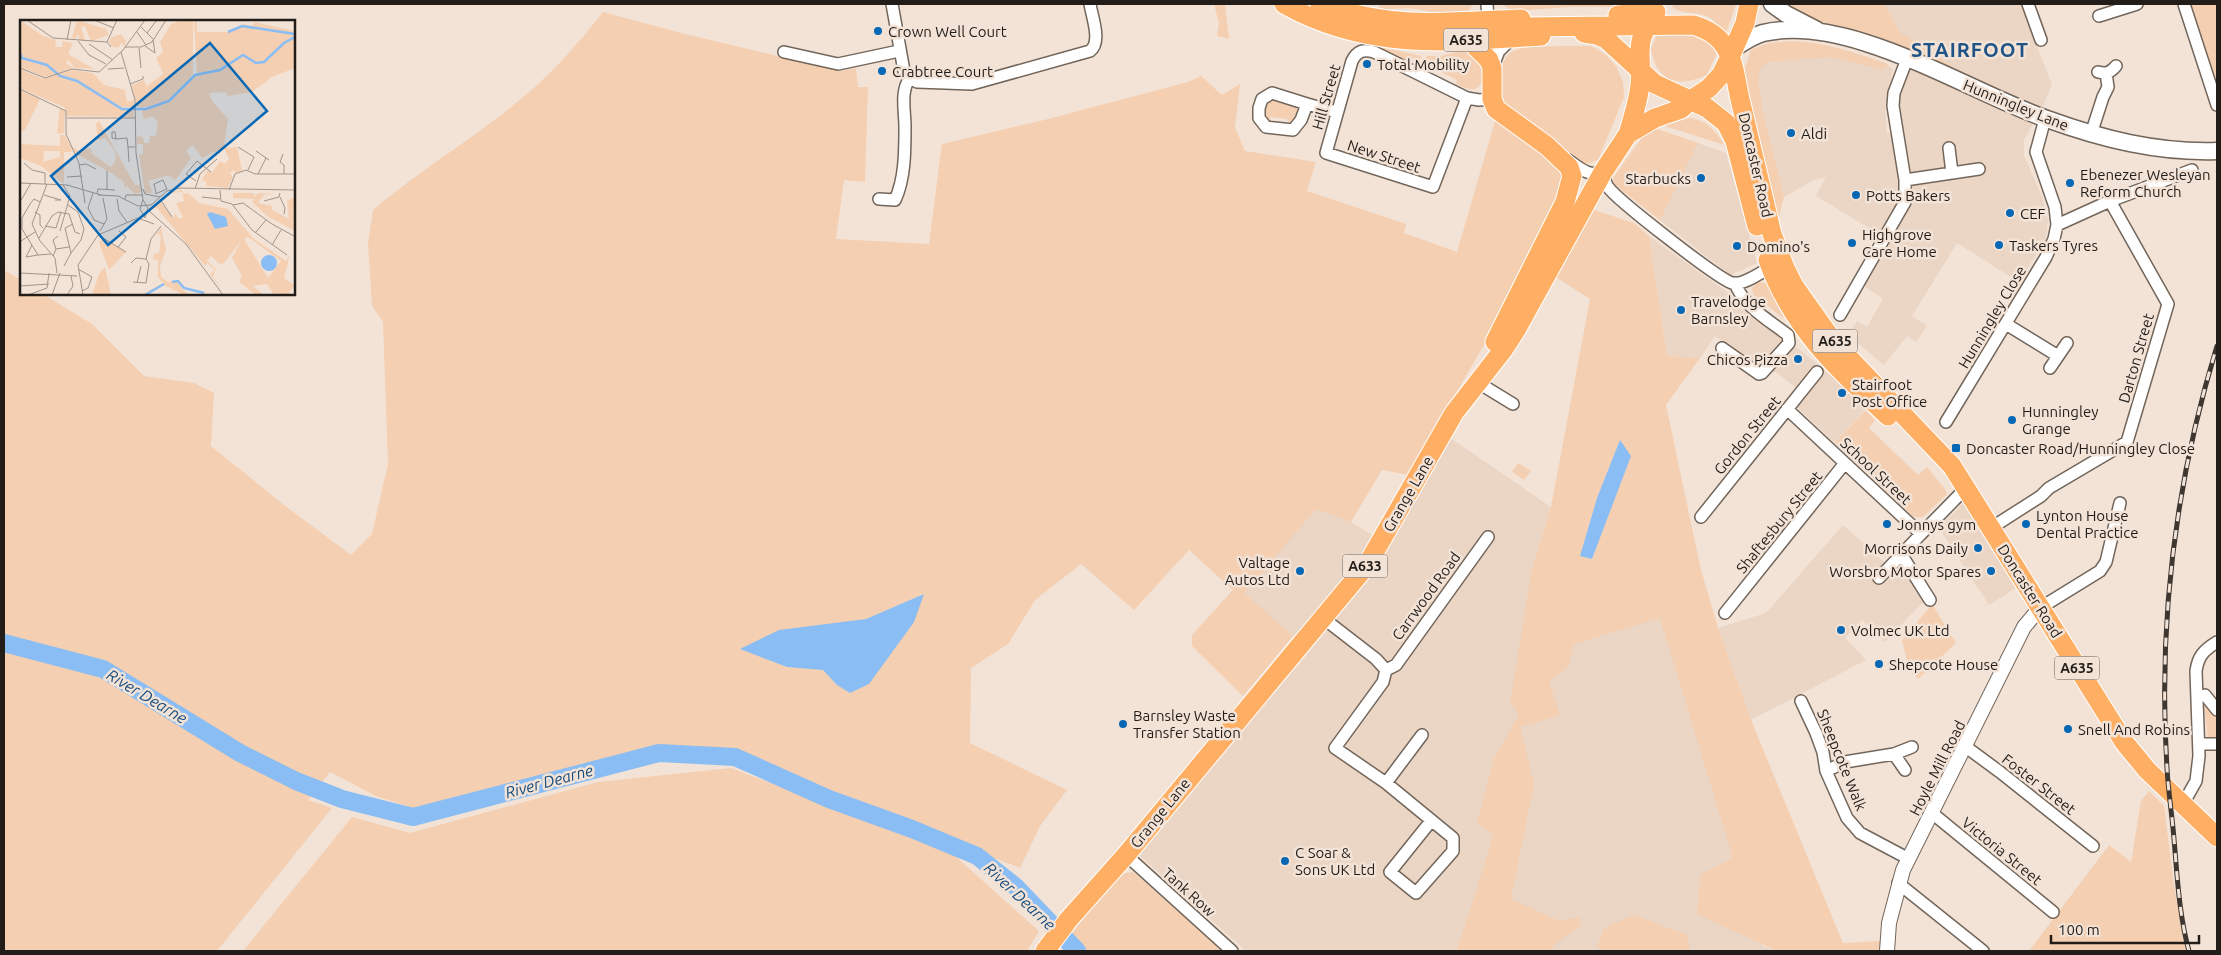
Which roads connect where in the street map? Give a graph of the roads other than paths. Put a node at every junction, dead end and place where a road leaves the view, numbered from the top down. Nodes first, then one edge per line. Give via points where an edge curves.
1 (892, 4) edge
2 (1090, 4) edge
3 (1284, 4) edge
4 (1320, 4) edge
5 (1749, 4) edge
6 (1772, 4) edge
7 (2028, 4) edge
8 (2137, 4) edge
9 (2184, 4) edge
10 (1488, 13) edge
11 (1655, 14) edge
12 (2099, 16) dead end
13 (1511, 29) junction
14 (1821, 32) junction
15 (1535, 36) junction
16 (1468, 40) junction
17 (2041, 40) dead end
18 (899, 51) junction
19 (784, 52) dead end
20 (1732, 52) junction
21 (1907, 59) junction
22 (2116, 66) dead end
23 (1492, 68) junction
24 (1641, 72) junction
25 (907, 74) junction
26 (1467, 98) junction
27 (1492, 99) junction
28 (1691, 100) junction
29 (1307, 104) dead end
30 (2217, 105) edge
31 (1337, 112) junction
32 (2045, 119) junction
33 (1628, 134) junction
34 (2091, 134) junction
35 (1547, 146) junction
36 (1949, 148) dead end
37 (2217, 151) edge
38 (1326, 153) joint
39 (1979, 169) dead end
40 (2192, 170) dead end
41 (1603, 172) junction
42 (1952, 173) junction
43 (1905, 180) junction
44 (879, 199) dead end
45 (2110, 201) junction
46 (2057, 225) junction
47 (1770, 267) junction
48 (1735, 283) junction
49 (1840, 315) dead end
50 (2006, 324) junction
51 (2067, 343) dead end
52 (1722, 348) dead end
53 (2058, 356) junction
54 (2050, 368) dead end
55 (1816, 372) dead end
56 (1477, 382) junction
57 (1513, 404) dead end
58 (1787, 409) junction
59 (1946, 422) dead end
60 (1845, 463) junction
61 (1962, 485) junction
62 (2120, 503) dead end
63 (1700, 517) dead end
64 (2103, 517) dead end
65 (2115, 521) junction
66 (1991, 528) junction
67 (1921, 534) junction
68 (1488, 537) dead end
69 (1901, 554) junction
70 (1879, 578) dead end
71 (1930, 600) dead end
72 (2040, 608) junction
73 (1725, 613) dead end
74 (1322, 618) junction
75 (2217, 642) edge
76 (1386, 670) junction
77 (2197, 697) junction
78 (1801, 701) dead end
79 (2217, 710) edge
80 (1422, 735) dead end
81 (2199, 744) junction
82 (2217, 744) edge
83 (1912, 747) dead end
84 (1966, 747) junction
85 (1894, 754) junction
86 (1905, 770) dead end
87 (1826, 771) junction
88 (1386, 783) junction
89 (2183, 804) junction
90 (1932, 813) junction
91 (1431, 821) junction
92 (2217, 837) edge
93 (2093, 846) dead end
94 (1126, 855) junction
95 (1909, 859) junction
96 (1898, 883) junction
97 (2053, 912) dead end
98 (1046, 950) edge
99 (1232, 951) edge
100 (1887, 951) edge
101 (1983, 951) edge

1 - 18 street
2 - 25 street via 1096,40 1094,48 1082,54 972,84 917,82
3 - 16 highway, A635 via 1325,23 1372,36 1423,42
4 - 10 highway, A635 via 1391,22 1430,24
5 - 20 highway via 1745,23
6 - 14 main road, Hunningley Lane
7 - 17 street
8 - 12 street
9 - 30 street
10 - 13 highway, A635
10 - 15 highway via 1489,26 1494,30
11 - 13 highway
11 - 20 highway via 1702,28
11 - 24 highway via 1639,47
13 - 15 highway, A635
13 - 16 highway, A635
13 - 23 street
14 - 20 main road, Hunningley Lane via 1762,33
14 - 21 main road, Hunningley Lane
15 - 24 highway, A635 via 1597,35 1613,44
16 - 23 highway via 1484,54
18 - 19 street via 838,64 810,54
18 - 25 street
20 - 28 highway via 1709,88
20 - 61 highway, Doncaster Road / A635 via 1769,223 1794,286 1834,340 1952,466
21 - 32 main road, Hunningley Lane
21 - 43 street via 1894,93 1893,106
22 - 34 street via 2112,71 2102,73 2108,87
23 - 27 highway
24 - 28 highway, A635 via 1662,89
24 - 33 highway, A633
25 - 44 street via 901,186 895,200
26 - 27 street
26 - 31 street, Hill Street via 1366,50 1359,52 1352,61
26 - 38 street, New Street via 1433,187
27 - 35 highway, A633 via 1496,109
28 - 33 highway, Grange Lane / A633 via 1681,109 1655,118
28 - 47 highway, Doncaster Road / A635 via 1716,114 1732,132
29 - 31 street
31 - 38 street, Hill Street
32 - 34 main road, Hunningley Lane
32 - 46 street, Hunningley Close via 2036,152
33 - 41 highway, Grange Lane / A633
34 - 37 main road, Hunningley Lane via 2163,150
35 - 41 street via 1586,173
35 - 56 highway, A633 via 1569,167 1572,181 1565,202
36 - 42 street
39 - 42 street
40 - 45 street
41 - 48 street via 1608,187 1615,193 1690,254
41 - 56 highway, Grange Lane / A633 via 1516,330
42 - 43 street
43 - 49 street via 1905,202 1901,212
45 - 46 street
45 - 66 street, Darton Street via 2168,304 2127,442 2073,479 2049,488
46 - 50 street, Hunningley Close via 2046,257
47 - 48 street
47 - 61 highway, Doncaster Road / A635 via 1786,301 1822,352
48 - 52 street via 1745,301 1790,338 1759,374
50 - 53 street
50 - 59 street, Hunningley Close
51 - 53 street
53 - 54 street
55 - 58 street, Gordon Street
56 - 57 street
56 - 74 highway, Grange Lane / A633 via 1454,413 1367,565
58 - 60 street, School Street
58 - 63 street, Gordon Street
60 - 67 street, School Street
60 - 73 street, Shaftesbury Street via 1741,603
61 - 66 highway, Doncaster Road / A635
61 - 67 street
62 - 65 street
64 - 65 street
65 - 72 street via 2106,562 2100,571
66 - 72 highway, Doncaster Road / A635
67 - 69 street
68 - 76 street, Carrwood Road via 1396,665
69 - 70 street
69 - 71 street
72 - 84 street, Hoyle Mill Road via 2024,627
72 - 89 highway, Doncaster Road / A635 via 2124,742
74 - 76 street
74 - 94 highway, Grange Lane / A633
75 - 77 street via 2198,658
76 - 88 street, Carrwood Road via 1383,682 1335,748
77 - 79 street via 2205,695
77 - 81 street
78 - 87 street, Sheepcote Walk via 1823,752
80 - 88 street
81 - 82 street
81 - 89 street via 2196,781
83 - 85 street
84 - 90 street, Hoyle Mill Road
84 - 93 street, Foster Street
85 - 86 street
85 - 87 street via 1845,762
87 - 95 street, Sheepcote Walk via 1854,828
88 - 91 street, Carrwood Road
89 - 92 highway, Doncaster Road / A635
90 - 95 street, Hoyle Mill Road
90 - 97 street, Victoria Street
91 - 91 street, Carrwood Road via 1453,838 1453,851 1416,893 1390,872
94 - 98 highway, Grange Lane / A633
94 - 99 street, Tank Row
95 - 96 street, Hoyle Mill Road
96 - 100 street, Hoyle Mill Road
96 - 101 street

